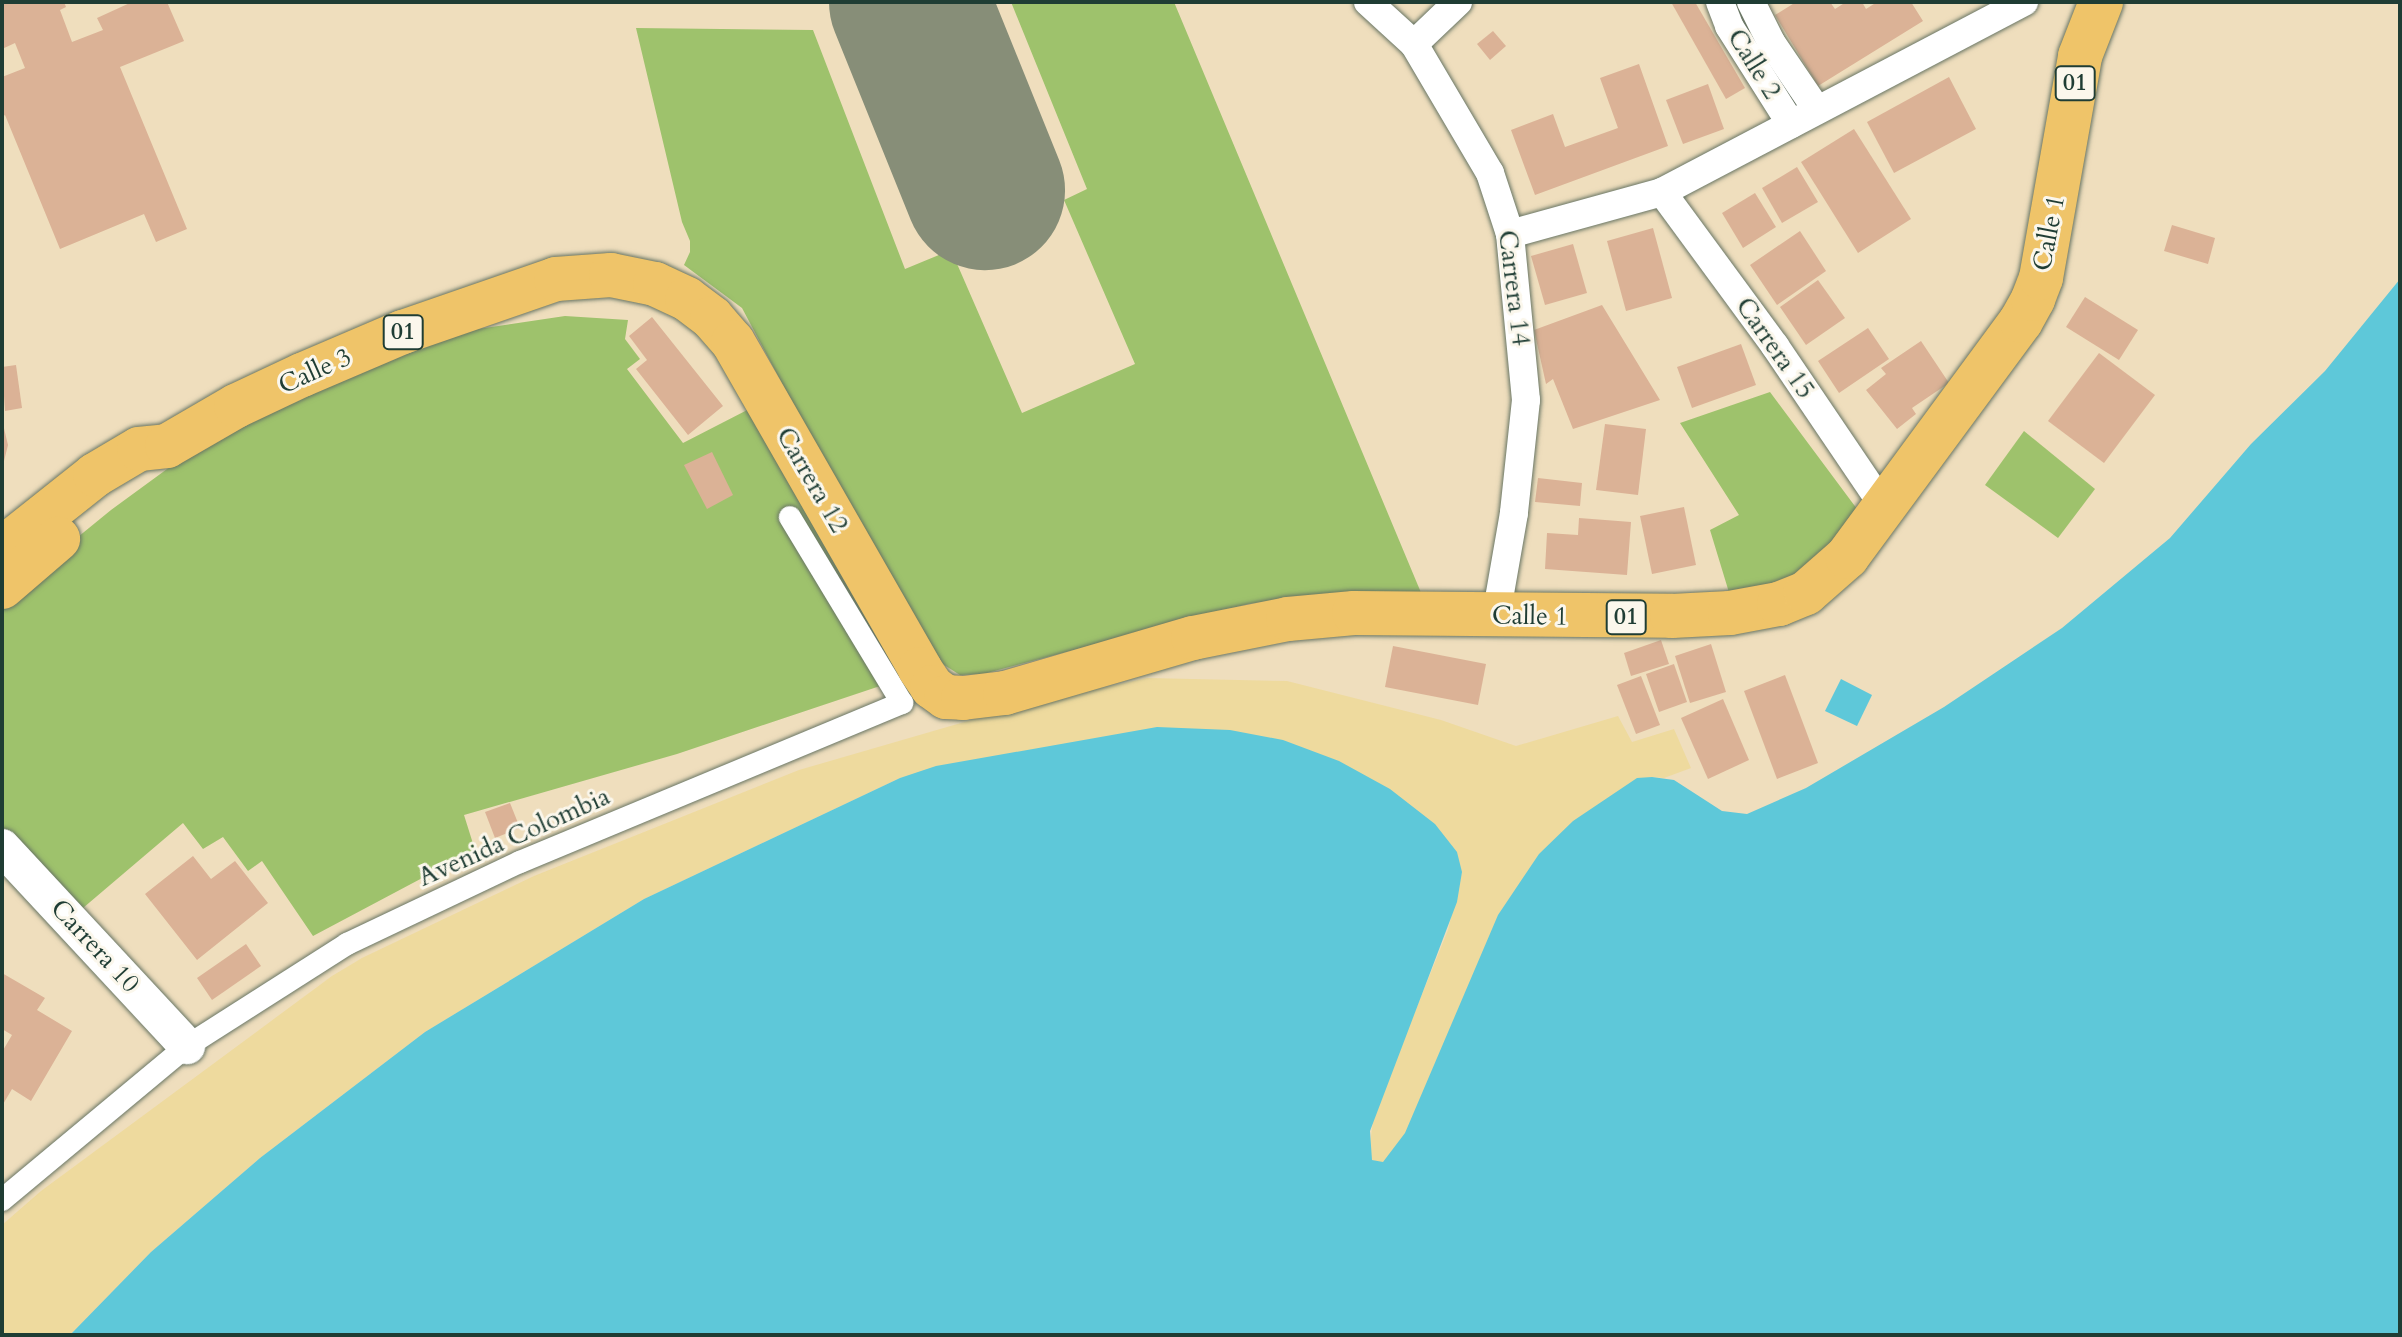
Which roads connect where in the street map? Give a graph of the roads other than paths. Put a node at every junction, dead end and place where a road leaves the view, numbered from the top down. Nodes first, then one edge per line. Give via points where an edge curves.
1 (1368, 2) edge
2 (1458, 2) edge
3 (1720, 2) edge
4 (1751, 2) edge
5 (2024, 2) edge
6 (2101, 2) edge
7 (1414, 44) junction
8 (1817, 110) junction
9 (1791, 124) junction
10 (1662, 192) junction
11 (1510, 234) junction
12 (655, 284) joint
13 (167, 446) junction
14 (1884, 507) junction
15 (790, 517) dead end
16 (2, 549) edge
17 (2, 587) edge
18 (1496, 616) junction
19 (946, 697) joint
20 (2, 847) edge
21 (187, 1046) junction
22 (2, 1200) edge

1 - 7 street, Carrera 14
2 - 7 street
3 - 9 street, Calle 2 via 1729,26
4 - 8 street, Calle 2
5 - 8 street
6 - 14 highway, Calle 1 / 01 via 2080,56 2033,299
7 - 11 street, Carrera 14 via 1490,173
8 - 9 street
9 - 10 street
10 - 11 street
10 - 14 street, Carrera 15
11 - 18 street, Carrera 14 via 1526,400
12 - 13 highway, Calle 3 / 01 via 611,275 556,279 403,332 302,375
12 - 19 highway, Carrera 12 / 01 via 687,299 733,342 915,659 932,687
13 - 16 highway, Calle 3 / 01 via 139,449 95,475
13 - 17 highway, Calle 3 / 01 via 149,472 91,511
14 - 18 highway, Calle 1 / 01 via 1826,577 1779,604 1694,615
15 - 21 street, Avenida Colombia via 902,703 520,862 386,925 347,944
18 - 19 highway, Calle 1 / 01 via 1354,613 1288,619 1193,638 1005,693
20 - 21 street, Carrera 10
21 - 22 street, Avenida Colombia

